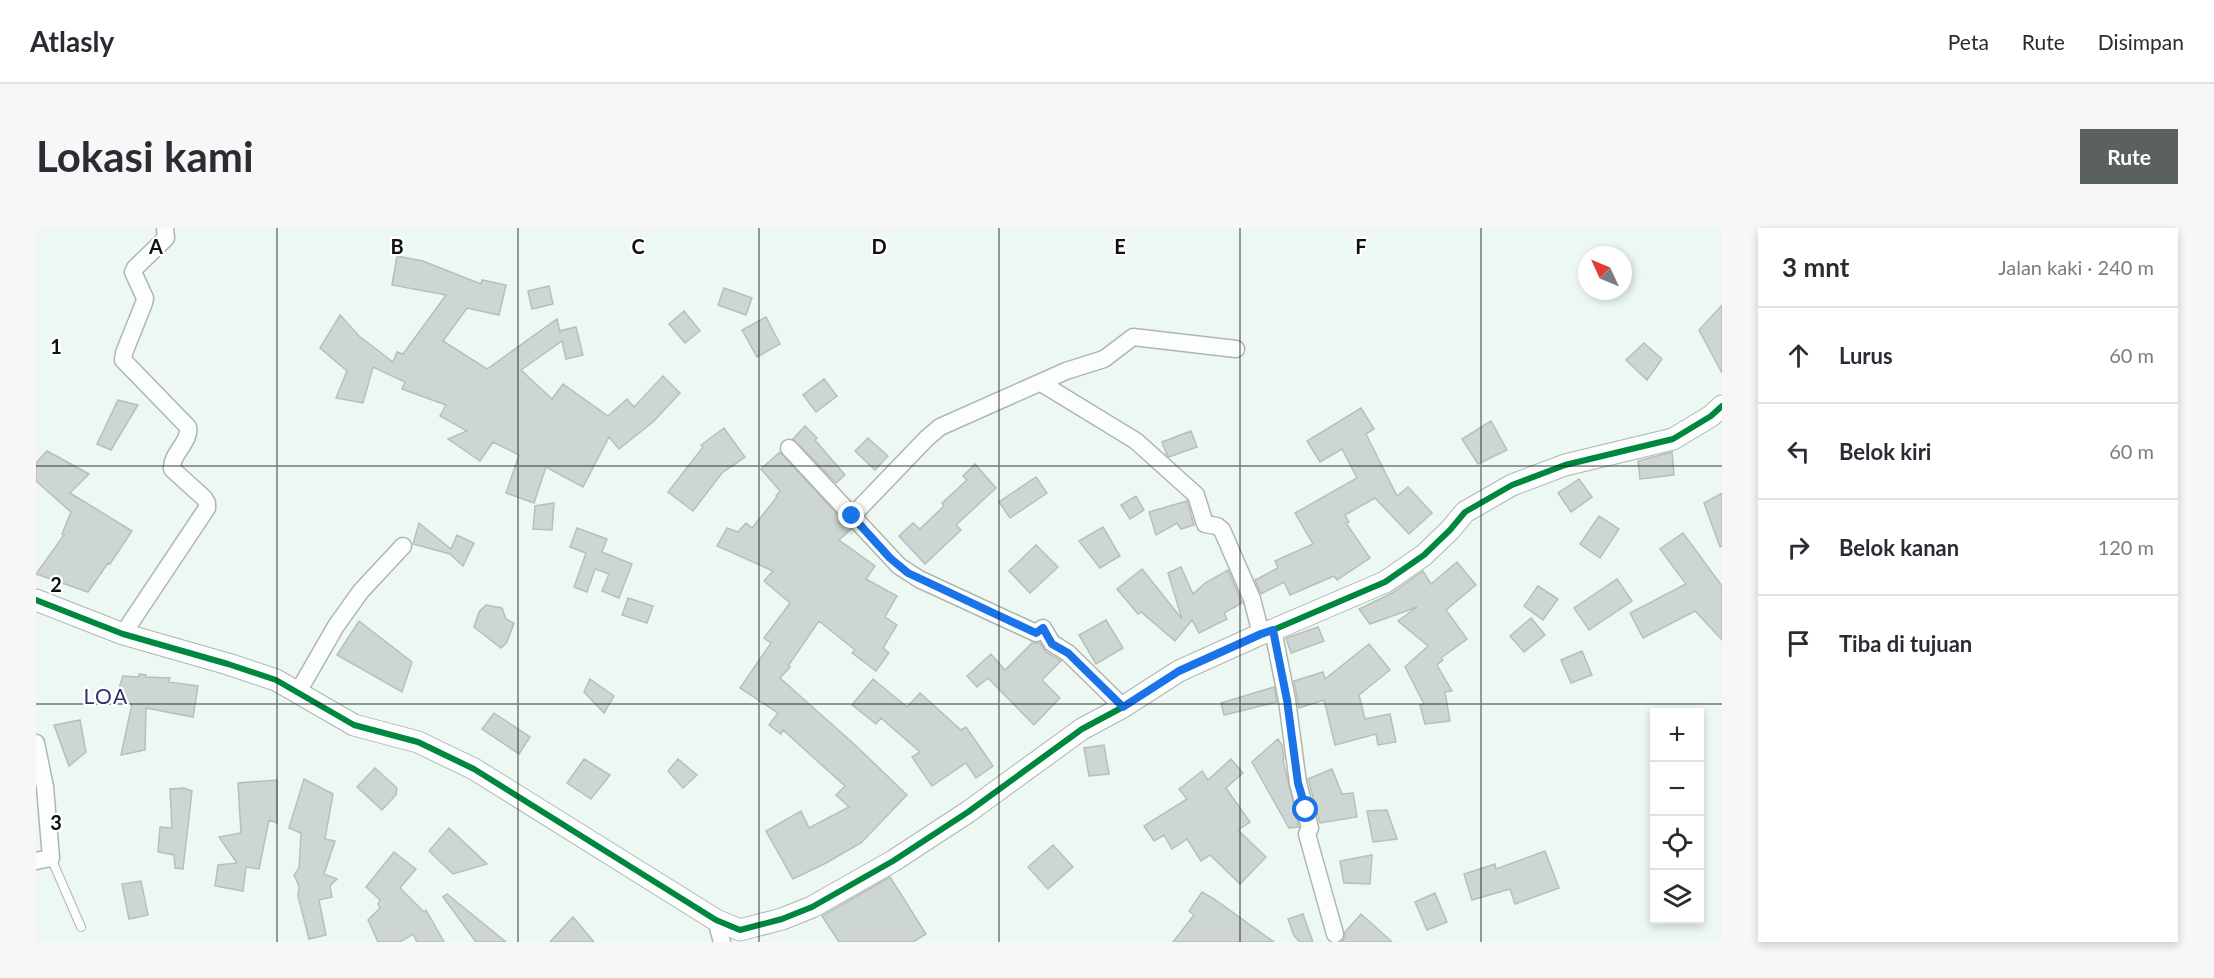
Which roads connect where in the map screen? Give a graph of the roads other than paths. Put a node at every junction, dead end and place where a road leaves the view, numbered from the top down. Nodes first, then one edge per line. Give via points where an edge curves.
1 (165, 228) edge
2 (1236, 349) dead end
3 (1041, 383) junction
4 (1722, 406) edge
5 (789, 448) dead end
6 (852, 516) junction
7 (403, 546) dead end
8 (36, 600) edge
9 (1267, 632) junction
10 (123, 634) junction
11 (298, 692) junction
12 (1123, 707) junction
13 (36, 743) edge
14 (44, 860) edge
15 (716, 920) junction
16 (81, 927) dead end
17 (1335, 934) dead end
18 (722, 942) edge

1 - 10 street via 166,238 135,268 145,298 123,360 188,427 189,433 171,466 204,498 207,508
2 - 3 street via 1137,336 1104,359
3 - 6 street via 933,432
3 - 9 street via 1131,438 1193,492 1205,524 1222,530
4 - 9 street via 1673,439 1565,465 1512,485 1465,512 1424,555 1385,582
5 - 6 street
6 - 12 street via 908,573 1036,633 1043,628 1052,644 1068,653
7 - 11 street via 361,591
8 - 10 street
9 - 12 street via 1179,671
9 - 17 street via 1287,700 1298,783 1310,828 1307,834
10 - 11 street via 228,664
11 - 15 street via 354,725 418,742 474,769
12 - 15 street via 1082,729 892,861 812,907 740,930
13 - 14 street via 45,787
14 - 16 lane
15 - 18 street

